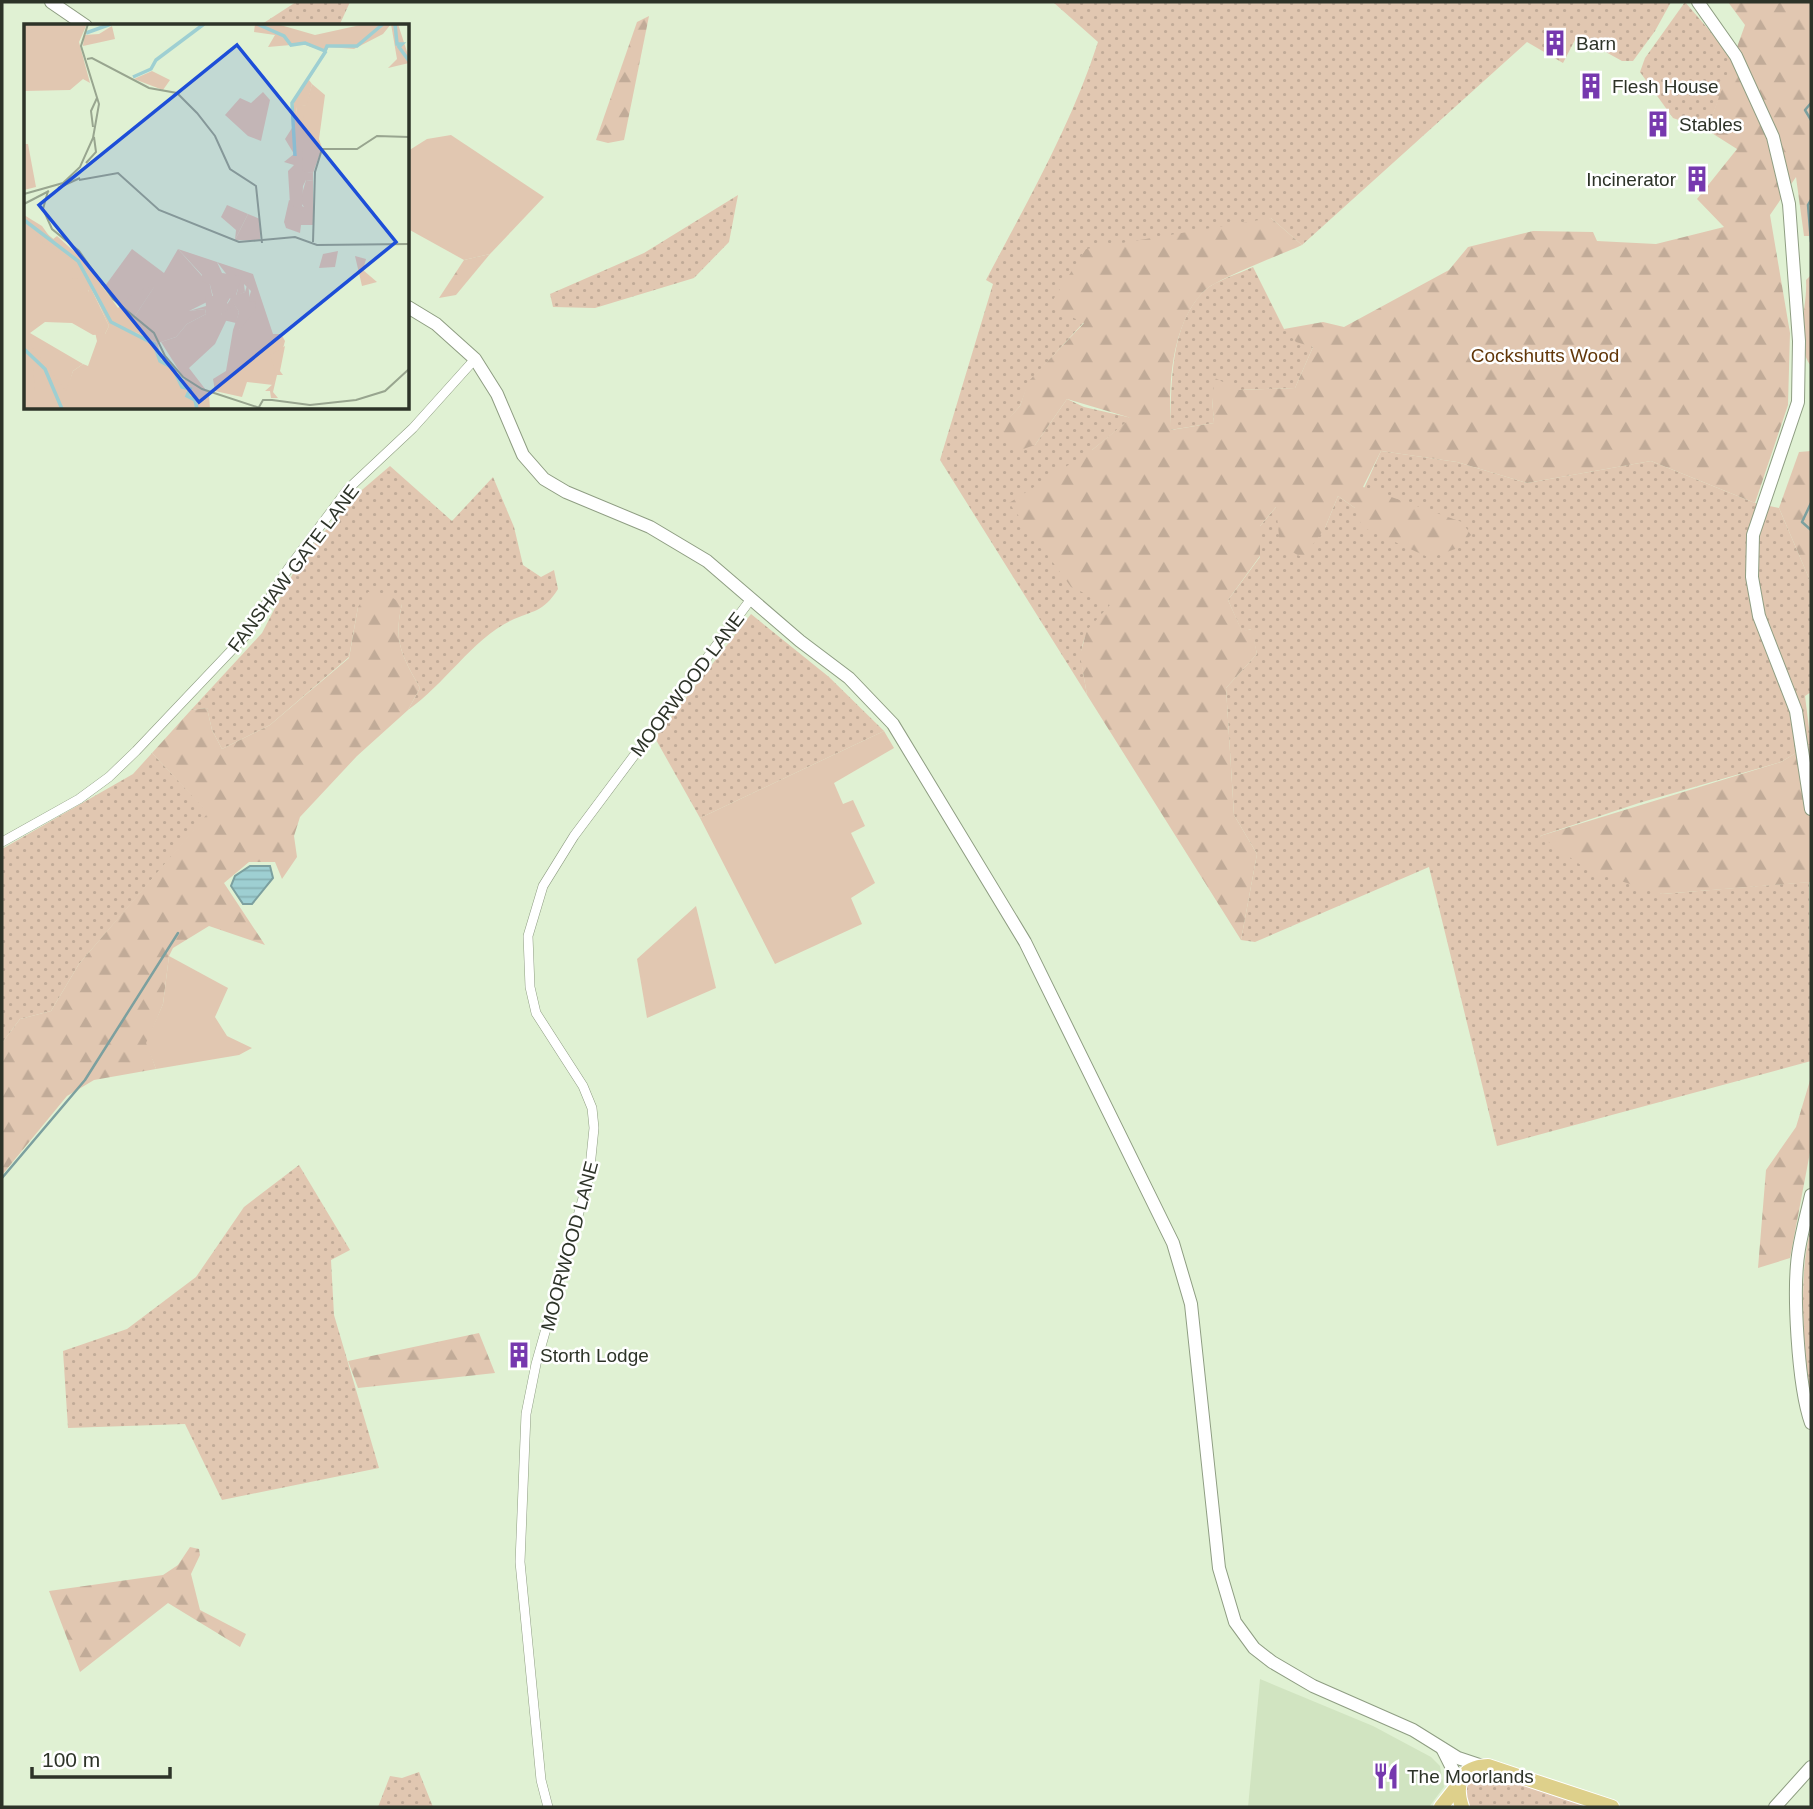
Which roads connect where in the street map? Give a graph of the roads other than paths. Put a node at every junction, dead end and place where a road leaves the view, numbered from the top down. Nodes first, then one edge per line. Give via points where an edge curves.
1 (51, 2) edge
2 (1698, 2) edge
3 (83, 24) edge
4 (410, 308) edge
5 (475, 359) junction
6 (751, 599) junction
7 (1811, 809) edge
8 (2, 842) edge
9 (1811, 1195) edge
10 (1811, 1423) edge
11 (1440, 1747) junction
12 (1482, 1766) junction
13 (1811, 1767) edge
14 (1459, 1783) junction
15 (548, 1807) edge
16 (1441, 1807) edge
17 (1462, 1807) edge
18 (1612, 1807) edge
19 (1774, 1807) edge

1 - 3 main road
2 - 7 main road via 1736,56 1773,138 1789,204 1798,318 1798,402 1753,535 1752,577 1759,616 1796,711
4 - 5 main road via 436,324
5 - 6 main road via 497,394 523,455 544,480 682,544
5 - 8 street, FANSHAW GATE LANE via 413,428 348,489 288,569 247,634 136,751 79,799
6 - 11 main road via 874,701 905,742 1025,942 1148,1188 1176,1252 1191,1304 1219,1568 1239,1629 1272,1662
6 - 15 street, MOORWOOD LANE via 562,854 544,886 528,936 536,1013 583,1086 594,1128 589,1177 537,1364 525,1426 522,1609
9 - 10 main road via 1798,1251 1798,1286 1799,1370
11 - 12 main road
11 - 14 main road
12 - 14 main road via 1466,1771
12 - 18 main road
13 - 19 main road
14 - 16 main road
14 - 17 main road

